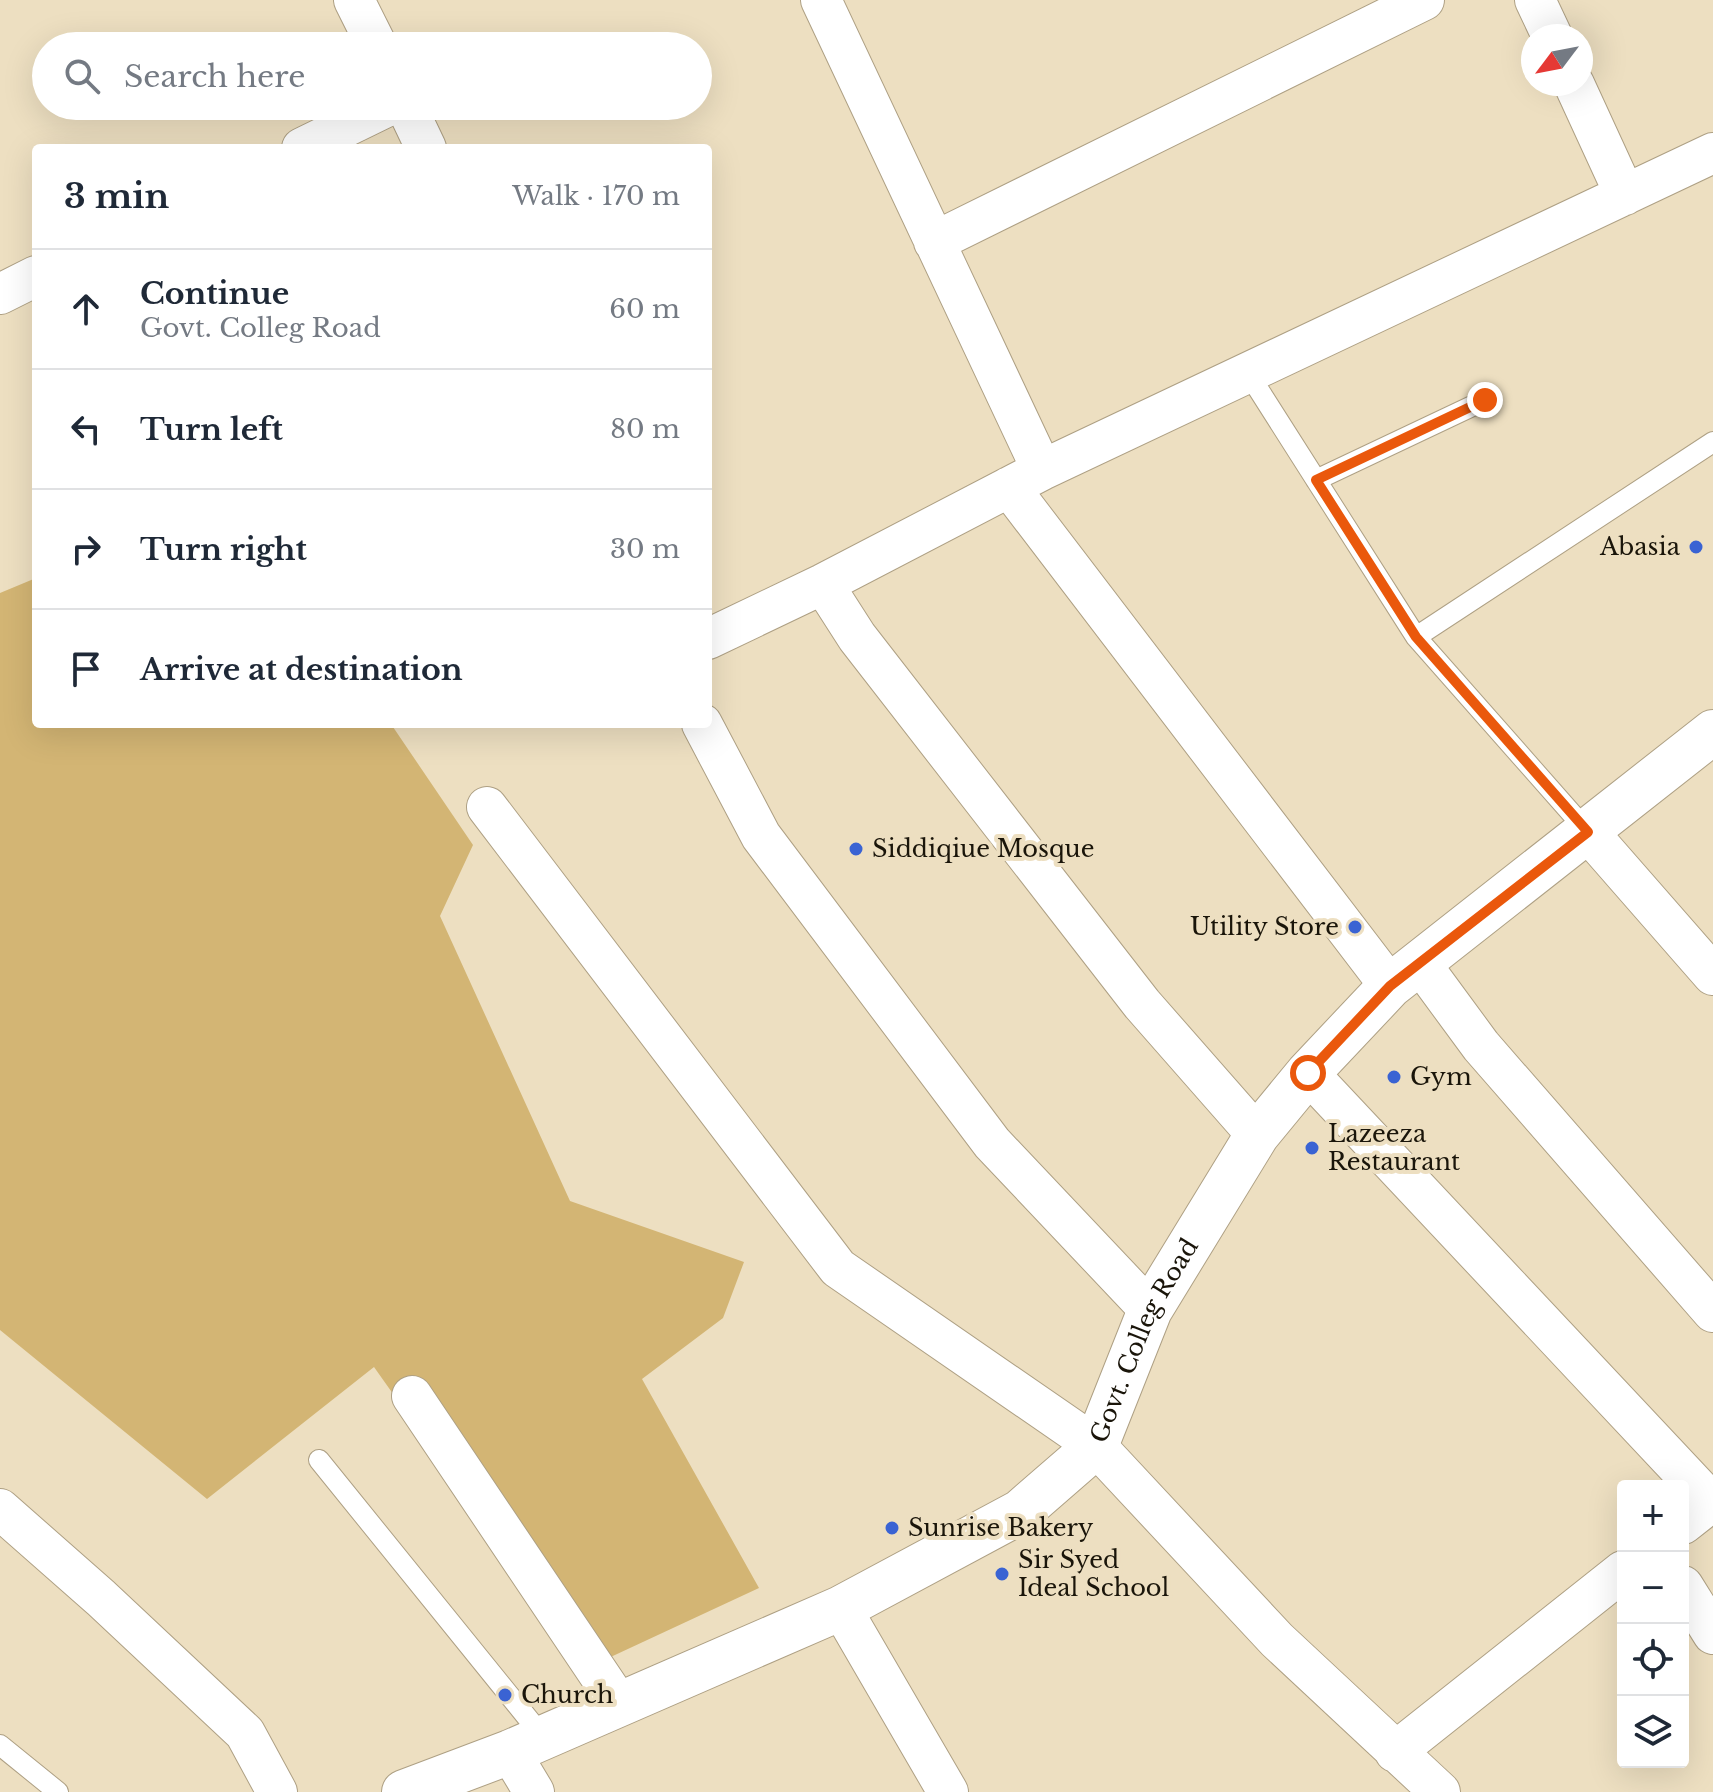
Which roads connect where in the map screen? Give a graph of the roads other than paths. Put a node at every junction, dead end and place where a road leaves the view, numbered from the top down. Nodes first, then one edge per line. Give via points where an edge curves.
1 (354, 0) edge
2 (821, 0) edge
3 (1424, 0) edge
4 (1535, 0) edge
5 (1546, 24) edge
6 (370, 32) edge
7 (1580, 96) edge
8 (359, 120) edge
9 (413, 120) edge
10 (310, 144) edge
11 (424, 144) edge
12 (1713, 153) edge
13 (1625, 195) junction
14 (934, 242) junction
15 (32, 278) edge
16 (0, 294) edge
17 (1248, 373) junction
18 (1485, 400) dead end
19 (1713, 442) edge
20 (1025, 478) junction
21 (1316, 480) junction
22 (823, 584) junction
23 (712, 637) edge
24 (1416, 637) junction
25 (704, 728) edge
26 (1713, 732) edge
27 (487, 807) dead end
28 (1588, 832) junction
29 (1405, 975) junction
30 (1713, 975) edge
31 (1308, 1073) junction
32 (1257, 1135) junction
33 (1150, 1310) junction
34 (1713, 1312) edge
35 (412, 1396) dead end
36 (1096, 1446) junction
37 (319, 1460) dead end
38 (0, 1509) edge
39 (1689, 1519) edge
40 (1617, 1576) edge
41 (1689, 1596) edge
42 (841, 1608) junction
43 (1713, 1634) edge
44 (619, 1704) junction
45 (526, 1744) junction
46 (0, 1745) edge
47 (1395, 1752) junction
48 (58, 1792) edge
49 (277, 1792) edge
50 (404, 1792) edge
51 (534, 1792) edge
52 (948, 1792) edge
53 (1440, 1792) edge

1 - 6 street
2 - 14 street
3 - 14 street
4 - 5 street
7 - 13 street
8 - 10 street
9 - 11 street
12 - 13 street
13 - 17 street
14 - 20 street
15 - 16 street
17 - 20 street
17 - 21 lane
18 - 21 lane
19 - 24 lane
20 - 22 street
20 - 29 street
21 - 24 lane
22 - 23 street
22 - 32 street via 857,637 1142,1004
24 - 28 lane
25 - 33 street via 761,836 965,1108
26 - 28 street, Govt. Colleg Road
27 - 36 street via 838,1268
28 - 29 street, Govt. Colleg Road
28 - 30 street
29 - 31 street, Govt. Colleg Road
29 - 34 street via 1481,1046
31 - 32 street, Govt. Colleg Road
31 - 39 street via 1711,1502
32 - 33 street, Govt. Colleg Road
33 - 36 street, Govt. Colleg Road
35 - 44 street
36 - 42 street, Govt. Colleg Road via 1020,1512
36 - 47 street via 1277,1640
37 - 45 lane
38 - 49 street via 245,1733
40 - 47 street
41 - 43 street
42 - 44 street, Govt. Colleg Road
42 - 52 street
44 - 45 street, Govt. Colleg Road
45 - 50 street, Govt. Colleg Road
45 - 51 street
46 - 48 lane
47 - 53 street

